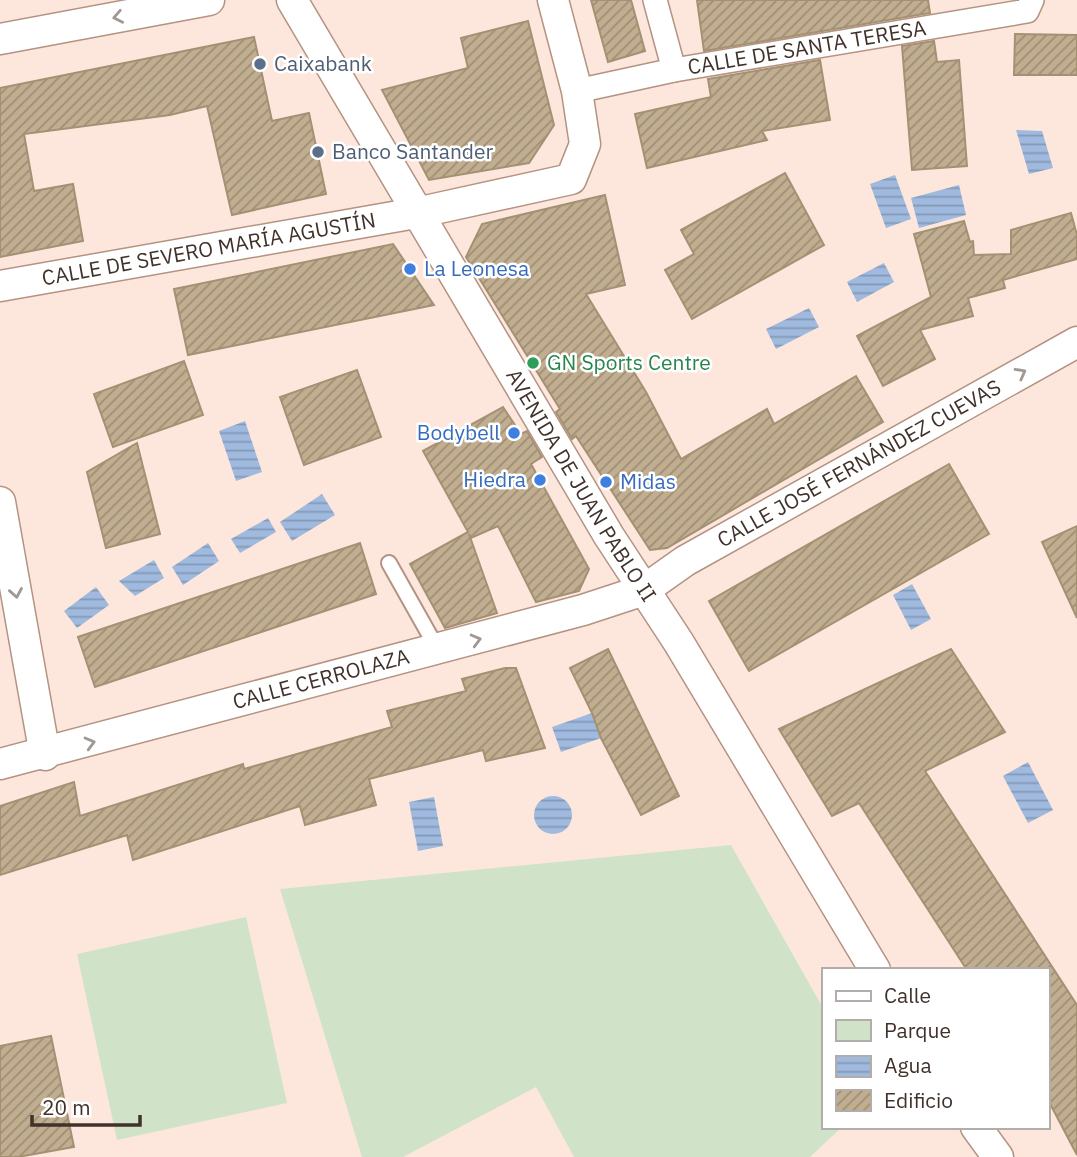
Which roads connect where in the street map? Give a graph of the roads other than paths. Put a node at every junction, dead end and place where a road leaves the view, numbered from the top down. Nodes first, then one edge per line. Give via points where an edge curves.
1 (209, 0) edge
2 (292, 0) edge
3 (553, 0) edge
4 (654, 0) edge
5 (1032, 0) edge
6 (0, 39) edge
7 (674, 70) junction
8 (577, 91) junction
9 (416, 213) junction
10 (0, 286) edge
11 (1077, 342) edge
12 (0, 502) edge
13 (389, 563) dead end
14 (643, 590) junction
15 (438, 650) junction
16 (45, 755) junction
17 (0, 764) edge
18 (874, 968) edge
19 (977, 1129) edge
20 (998, 1157) edge

1 -> 6 street
2 - 9 street, AVENIDA DE JUAN PABLO II
3 - 8 street
4 - 7 street
5 - 7 street, CALLE DE SANTA TERESA via 1027,11
7 - 8 street, CALLE DE SANTA TERESA
8 - 9 street, CALLE DE SEVERO MARÍA AGUSTÍN via 585,144 571,179
9 - 10 street, CALLE DE SEVERO MARÍA AGUSTÍN
9 - 14 street, AVENIDA DE JUAN PABLO II
14 -> 11 street, CALLE JOSÉ FERNÁNDEZ CUEVAS via 685,561
12 -> 16 street
13 - 15 lane
15 -> 14 street, CALLE CERROLAZA
14 - 18 street, AVENIDA DE JUAN PABLO II
16 -> 15 street, CALLE CERROLAZA
16 - 17 street, CALLE CERROLAZA
19 - 20 street

